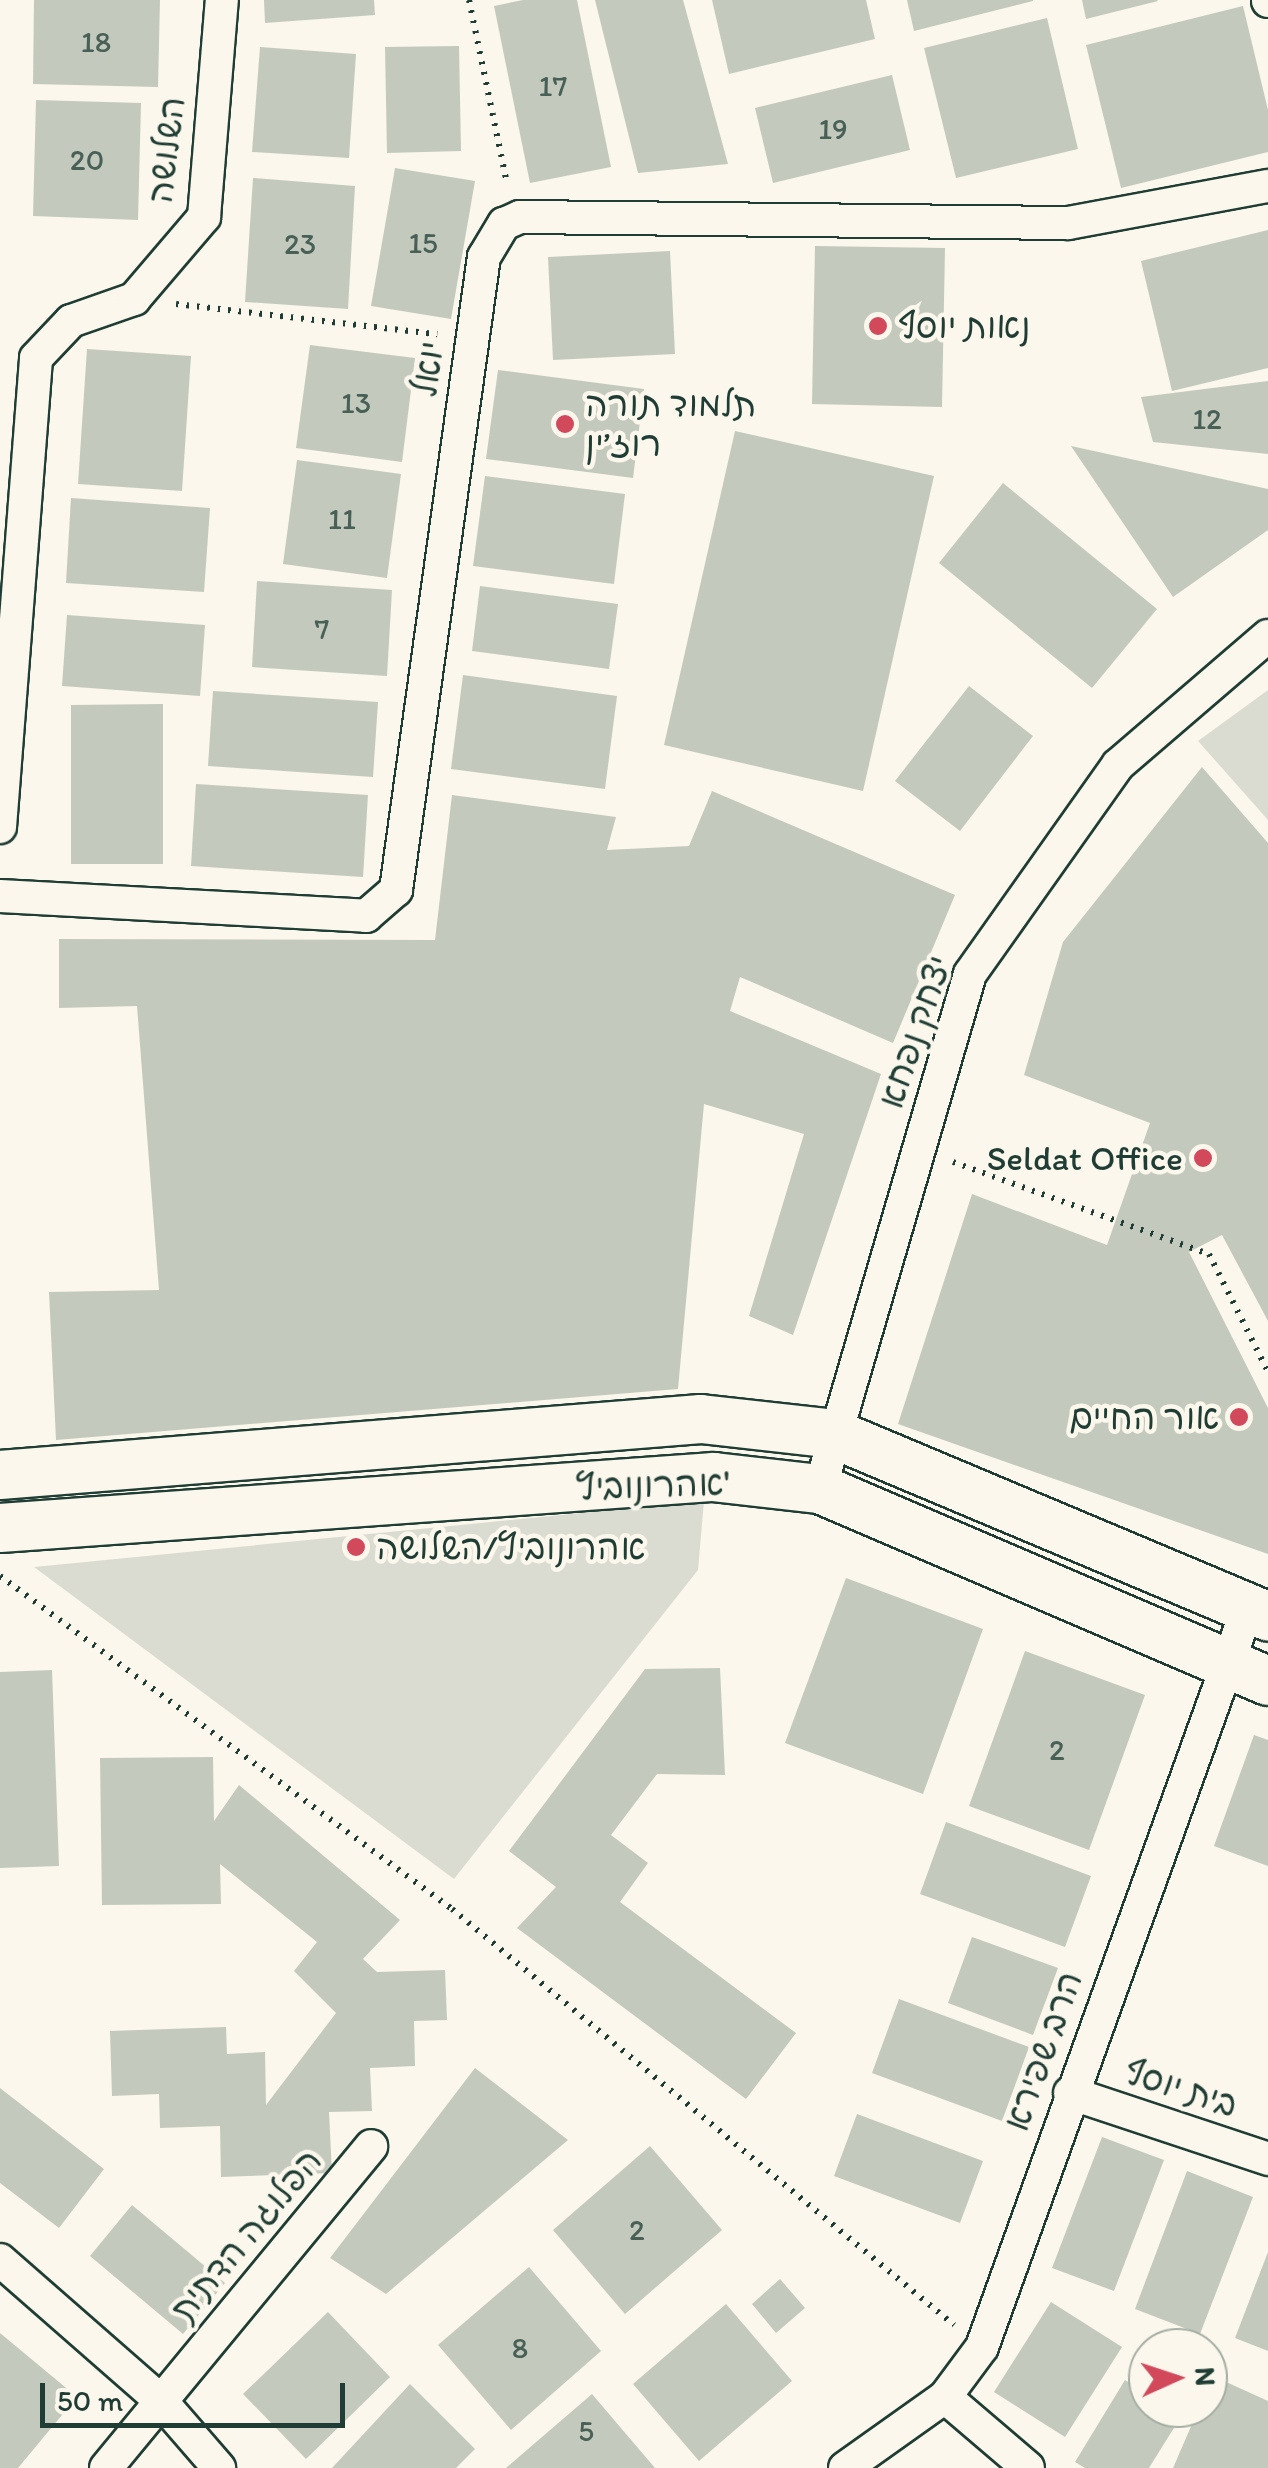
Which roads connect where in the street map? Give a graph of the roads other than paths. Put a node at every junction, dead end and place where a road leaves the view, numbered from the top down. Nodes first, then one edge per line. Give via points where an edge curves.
1 (222, 0) edge
2 (1268, 186) edge
3 (1268, 636) edge
4 (0, 827) edge
5 (0, 896) edge
6 (834, 1434) junction
7 (0, 1475) edge
8 (820, 1490) junction
9 (0, 1528) edge
10 (1258, 1613) edge
11 (1247, 1674) edge
12 (1070, 2093) junction
13 (371, 2146) dead end
14 (1268, 2159) edge
15 (0, 2260) edge
16 (945, 2397) junction
17 (161, 2401) junction
18 (106, 2468) edge
19 (218, 2468) edge
20 (845, 2468) edge
21 (1028, 2468) edge

1 - 4 street, השלושה via 204,217 134,299 71,321 36,358
2 - 5 street, יואל via 1068,222 514,219 484,257 396,890 366,916
3 - 6 street, יצחק נפחא via 1118,765 970,974
6 - 7 street, אהרונוביץ' via 702,1419
6 - 8 street, יצחק נפחא
6 - 10 street, אהרונוביץ'
8 - 9 street, אהרונוביץ' via 714,1477
8 - 11 street, אהרונוביץ'
10 - 11 street, הרב שפירא
11 - 12 street, הרב שפירא
12 - 14 street, בית יוסף
12 - 16 street, הרב שפירא via 982,2347
13 - 17 street, הפלוגה הדתית
15 - 17 street
16 - 20 street, הרב שפירא
16 - 21 street
17 - 18 street, הפלוגה הדתית
17 - 19 street

